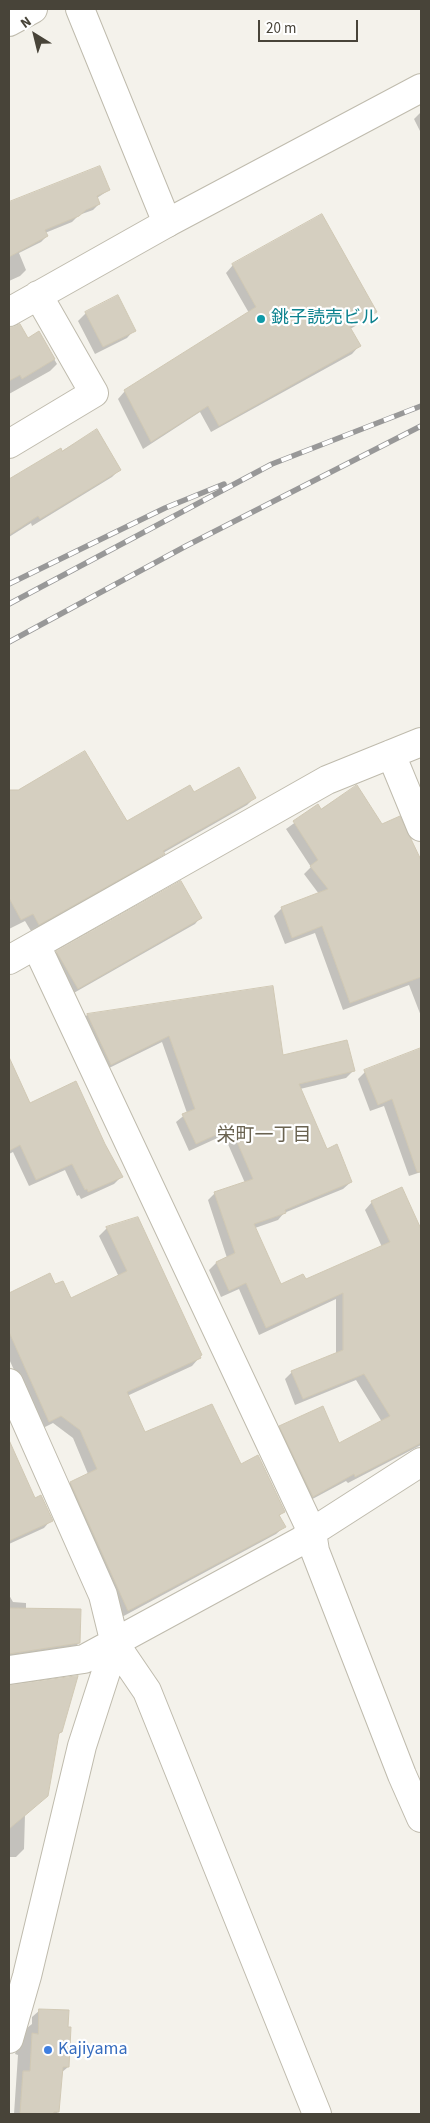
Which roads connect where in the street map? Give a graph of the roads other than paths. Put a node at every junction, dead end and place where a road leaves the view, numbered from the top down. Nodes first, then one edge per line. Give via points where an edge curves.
1 (33, 9) edge
2 (80, 9) edge
3 (9, 22) edge
4 (421, 88) edge
5 (167, 223) junction
6 (38, 295) junction
7 (9, 312) edge
8 (9, 444) edge
9 (421, 742) edge
10 (391, 754) junction
11 (421, 827) edge
12 (36, 945) junction
13 (9, 960) edge
14 (9, 1382) edge
15 (421, 1462) edge
16 (312, 1532) junction
17 (115, 1644) junction
18 (9, 1670) edge
19 (421, 1818) edge
20 (18, 1978) edge
21 (9, 2039) edge
22 (317, 2114) edge

1 - 3 street
2 - 5 street
4 - 5 street
5 - 6 street
6 - 7 street
6 - 8 street via 94,393
9 - 10 street
10 - 11 street
10 - 12 street via 327,780
12 - 13 street
12 - 16 street
14 - 17 street via 103,1595
15 - 16 street
16 - 17 street
16 - 19 street via 315,1551
17 - 18 street via 84,1659
17 - 20 street via 82,1746
17 - 22 street via 147,1691
20 - 21 street

